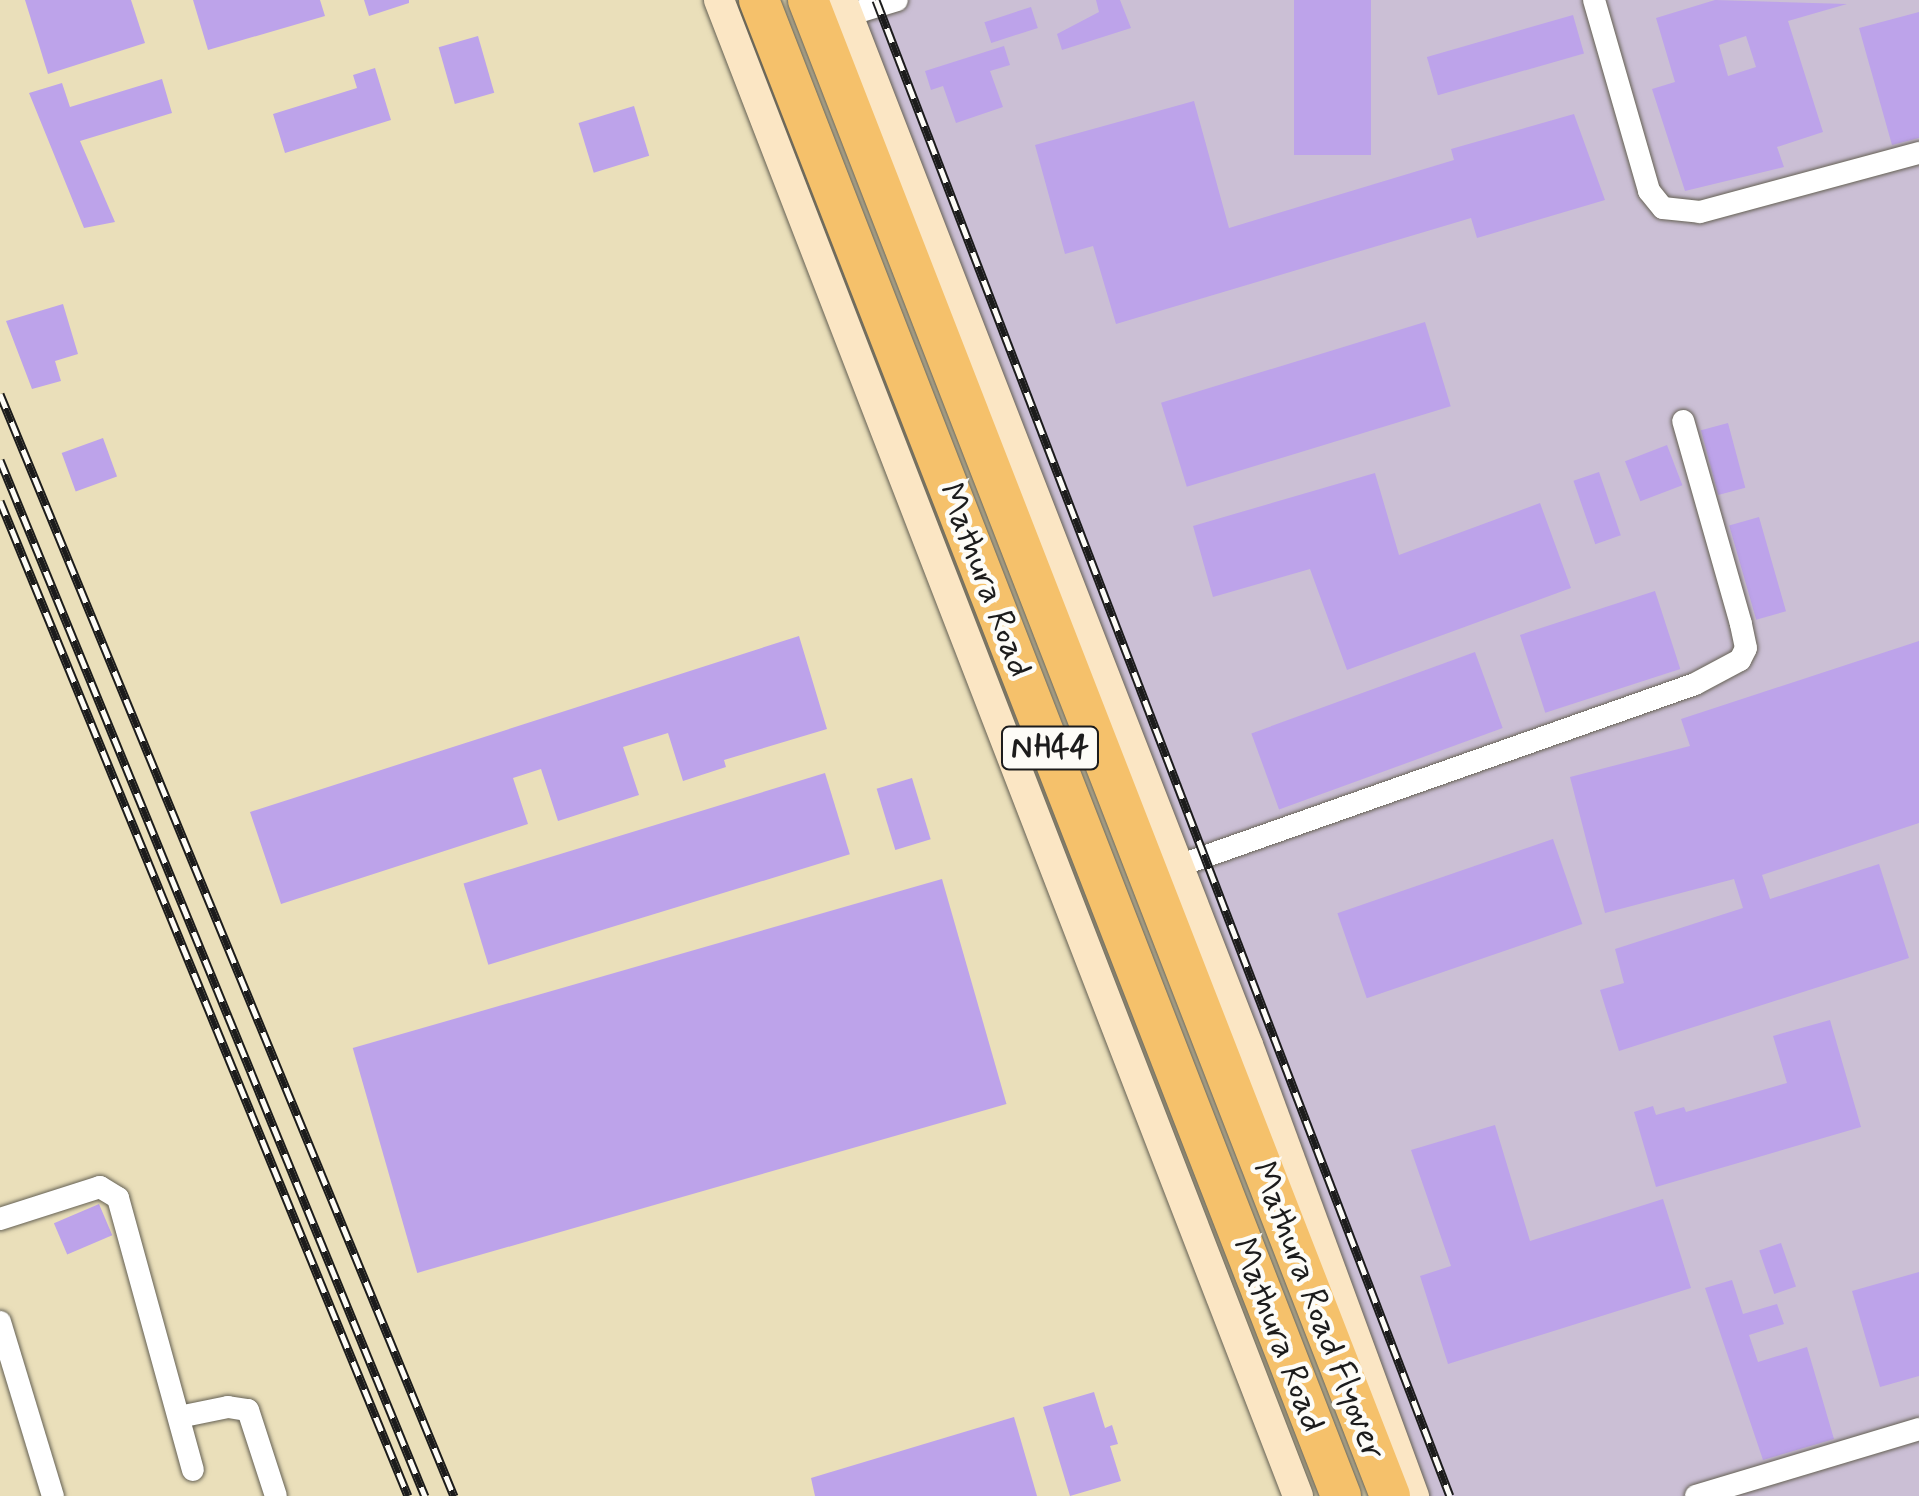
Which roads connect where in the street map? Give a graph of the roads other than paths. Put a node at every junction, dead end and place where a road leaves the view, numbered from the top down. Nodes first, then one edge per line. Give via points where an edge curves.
1 (720, 0) edge
2 (759, 0) edge
3 (808, 0) edge
4 (896, 0) edge
5 (1594, 0) edge
6 (839, 5) edge
7 (848, 103) junction
8 (1919, 154) edge
9 (1683, 420) dead end
10 (1178, 866) junction
11 (1246, 1127) junction
12 (0, 1219) edge
13 (1347, 1313) junction
14 (0, 1322) edge
15 (10, 1389) edge
16 (178, 1418) junction
17 (1919, 1429) edge
18 (193, 1470) dead end
19 (53, 1496) edge
20 (276, 1496) edge
21 (1298, 1496) edge
22 (1341, 1496) edge
23 (1390, 1496) edge
24 (1414, 1496) edge
25 (1696, 1496) edge

1 - 21 main road
2 - 22 highway, Mathura Road / NH44
3 - 7 highway, Mathura Road / NH44
4 - 6 street
5 - 8 street via 1649,191 1663,208 1700,212
6 - 7 highway
6 - 10 main road
7 - 11 highway, Mathura Road / NH44
9 - 10 street via 1741,624 1746,648 1740,660 1695,684 1462,760
10 - 13 main road
11 - 13 highway via 1279,1174
11 - 23 highway, Mathura Road Flyover / NH44
12 - 16 street via 111,1189
13 - 24 main road
14 - 15 street
15 - 19 street
16 - 18 street
16 - 20 street via 228,1406 248,1410
17 - 25 street

